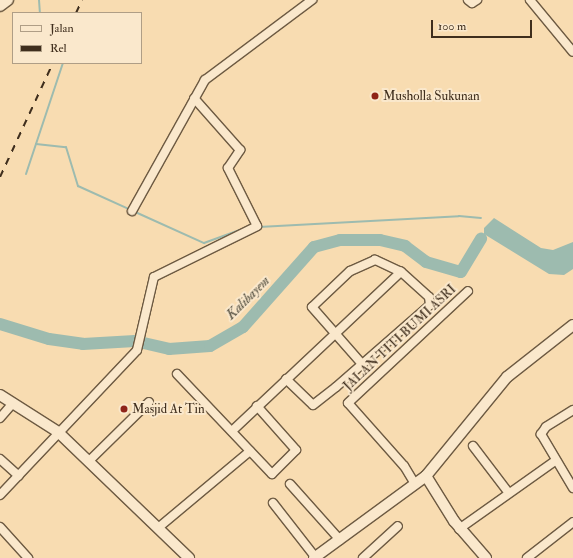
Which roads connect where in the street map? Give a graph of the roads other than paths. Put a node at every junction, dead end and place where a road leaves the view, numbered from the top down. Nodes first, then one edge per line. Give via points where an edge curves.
1 (8, 0) edge
2 (312, 0) edge
3 (468, 0) edge
4 (477, 0) edge
5 (530, 0) edge
6 (0, 6) edge
7 (573, 52) edge
8 (194, 98) junction
9 (132, 210) dead end
10 (401, 272) junction
11 (468, 292) dead end
12 (573, 326) edge
13 (334, 334) junction
14 (362, 364) junction
15 (177, 374) dead end
16 (286, 379) junction
17 (0, 395) edge
18 (149, 402) dead end
19 (13, 403) junction
20 (257, 406) junction
21 (573, 410) edge
22 (0, 418) edge
23 (232, 431) junction
24 (58, 432) junction
25 (473, 446) dead end
26 (250, 451) junction
27 (0, 459) edge
28 (89, 461) junction
29 (555, 461) junction
30 (19, 476) junction
31 (426, 476) junction
32 (290, 484) dead end
33 (415, 484) junction
34 (573, 488) edge
35 (508, 492) junction
36 (0, 495) edge
37 (273, 503) dead end
38 (573, 522) edge
39 (398, 526) dead end
40 (0, 527) edge
41 (158, 528) junction
42 (459, 528) junction
43 (340, 540) junction
44 (28, 558) edge
45 (189, 558) edge
46 (315, 558) edge
47 (363, 558) edge
48 (486, 558) edge
49 (527, 558) edge

1 - 6 street
2 - 8 street via 208,76
3 - 4 street via 472,3
5 - 7 street
8 - 9 street
8 - 24 street via 240,150 228,168 256,227 154,277 137,350
10 - 13 street
10 - 13 street via 375,260 350,271 312,307
10 - 14 street via 429,297 430,305
11 - 33 street, JALAN TITI BUMI ASRI via 348,402 404,466
12 - 31 street via 507,377
13 - 14 street
13 - 16 street
14 - 16 street via 313,405
15 - 23 street
16 - 20 street
17 - 19 street
18 - 28 street
19 - 22 street
19 - 24 street
20 - 23 street
20 - 26 street via 296,450 274,477
21 - 29 street via 542,430 541,434
23 - 26 street
24 - 28 street
24 - 30 street
25 - 35 street
26 - 41 street
27 - 30 street
28 - 41 street
29 - 34 street
29 - 35 street
30 - 36 street
31 - 33 street
31 - 42 street
32 - 43 street
33 - 43 street
35 - 42 street
37 - 46 street
38 - 49 street
39 - 47 street
40 - 44 street
41 - 45 street
42 - 48 street
43 - 46 street

